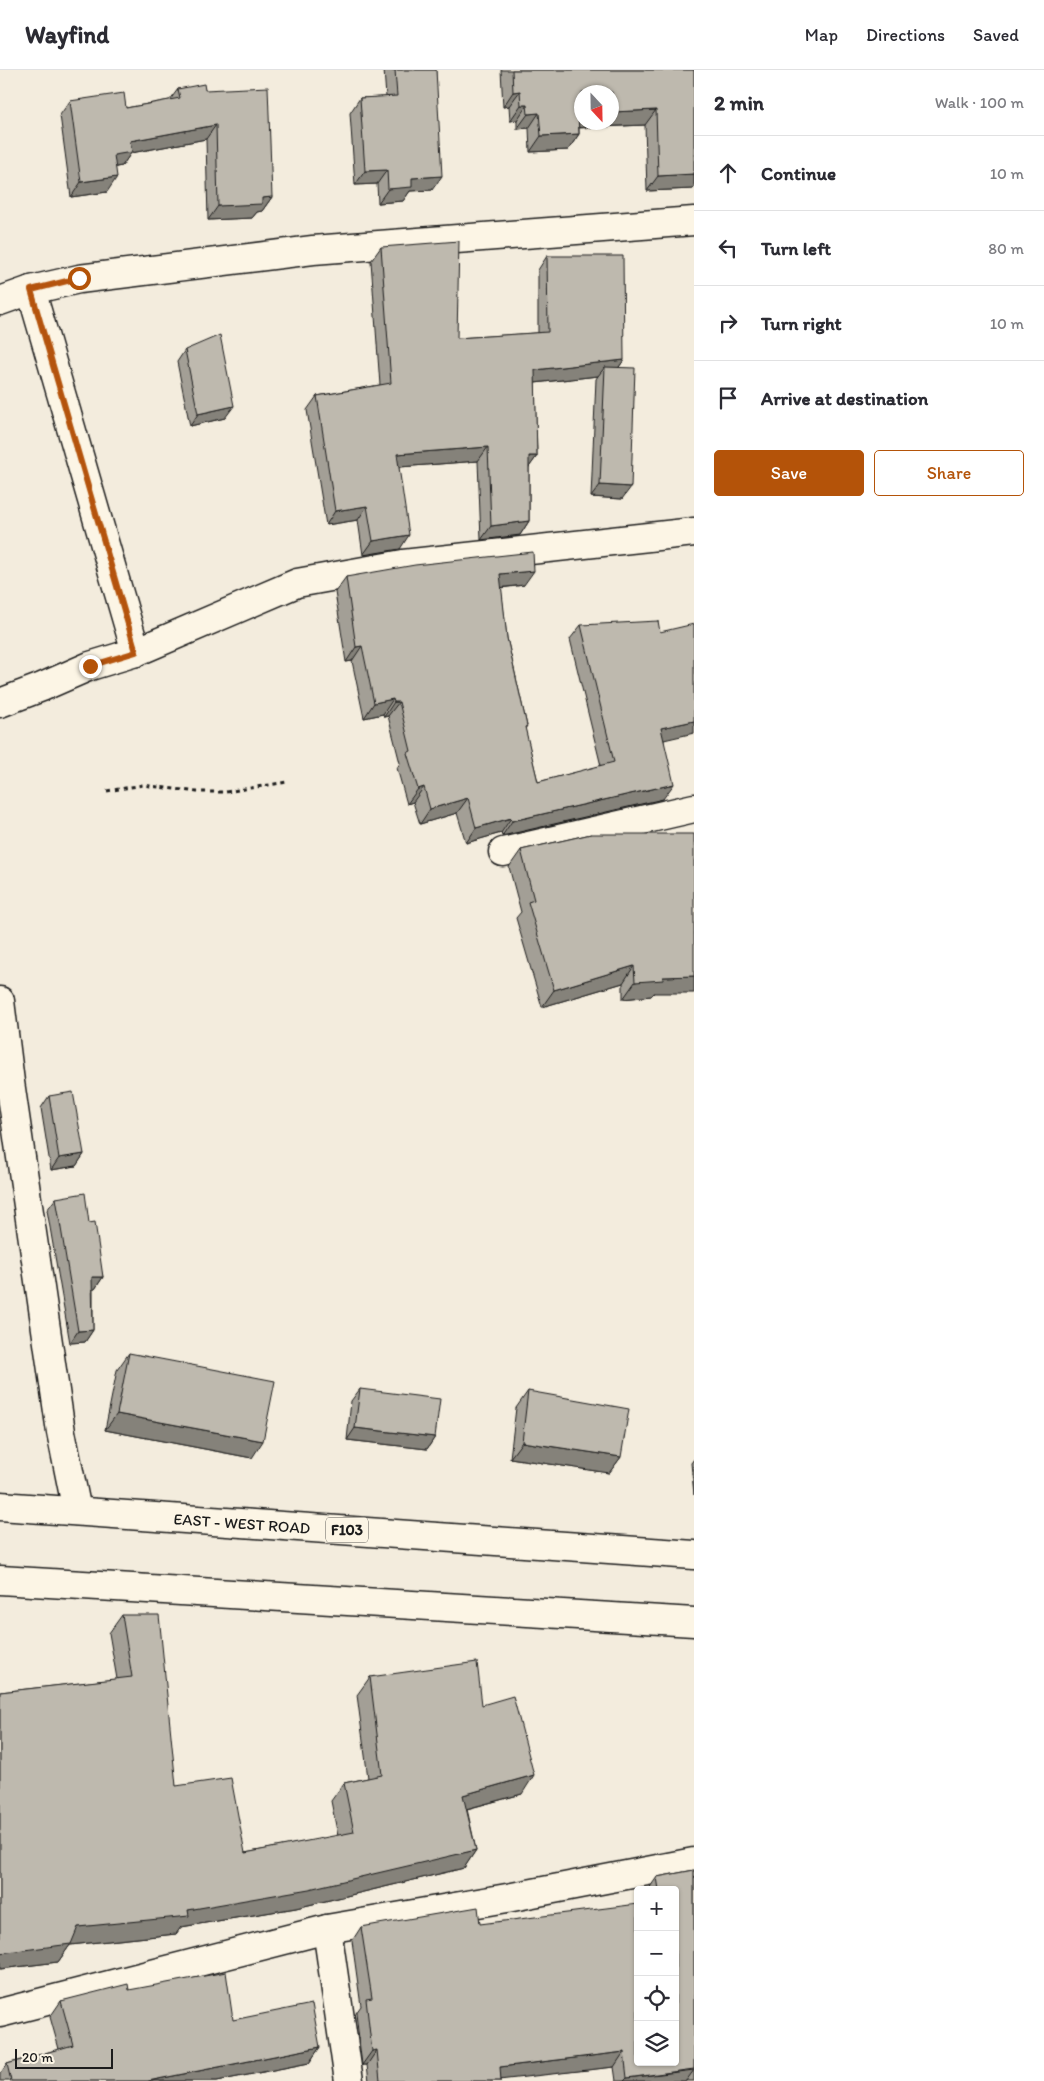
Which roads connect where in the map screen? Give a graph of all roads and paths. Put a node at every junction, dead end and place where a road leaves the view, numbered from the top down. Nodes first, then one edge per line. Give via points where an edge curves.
1 (694, 221) edge
2 (31, 290) junction
3 (0, 301) edge
4 (694, 532) edge
5 (136, 652) junction
6 (0, 703) edge
7 (287, 782) dead end
8 (107, 791) dead end
9 (694, 808) edge
10 (503, 852) dead end
11 (0, 1001) edge
12 (0, 1506) edge
13 (77, 1511) junction
14 (694, 1555) edge
15 (0, 1580) edge
16 (694, 1622) edge
17 (694, 1862) edge
18 (326, 1929) junction
19 (0, 2013) edge
20 (349, 2081) edge

1 - 2 street via 313,250 79,278
2 - 3 street
2 - 5 street
4 - 5 street via 403,564 297,583
5 - 6 street via 90,666
7 - 8 path via 226,792 143,785
9 - 10 street
11 - 13 street via 61,1432
12 - 13 street, EAST - WEST ROAD / F103
13 - 14 street, EAST - WEST ROAD / F103
15 - 16 street
17 - 18 street
18 - 19 street
18 - 20 street

